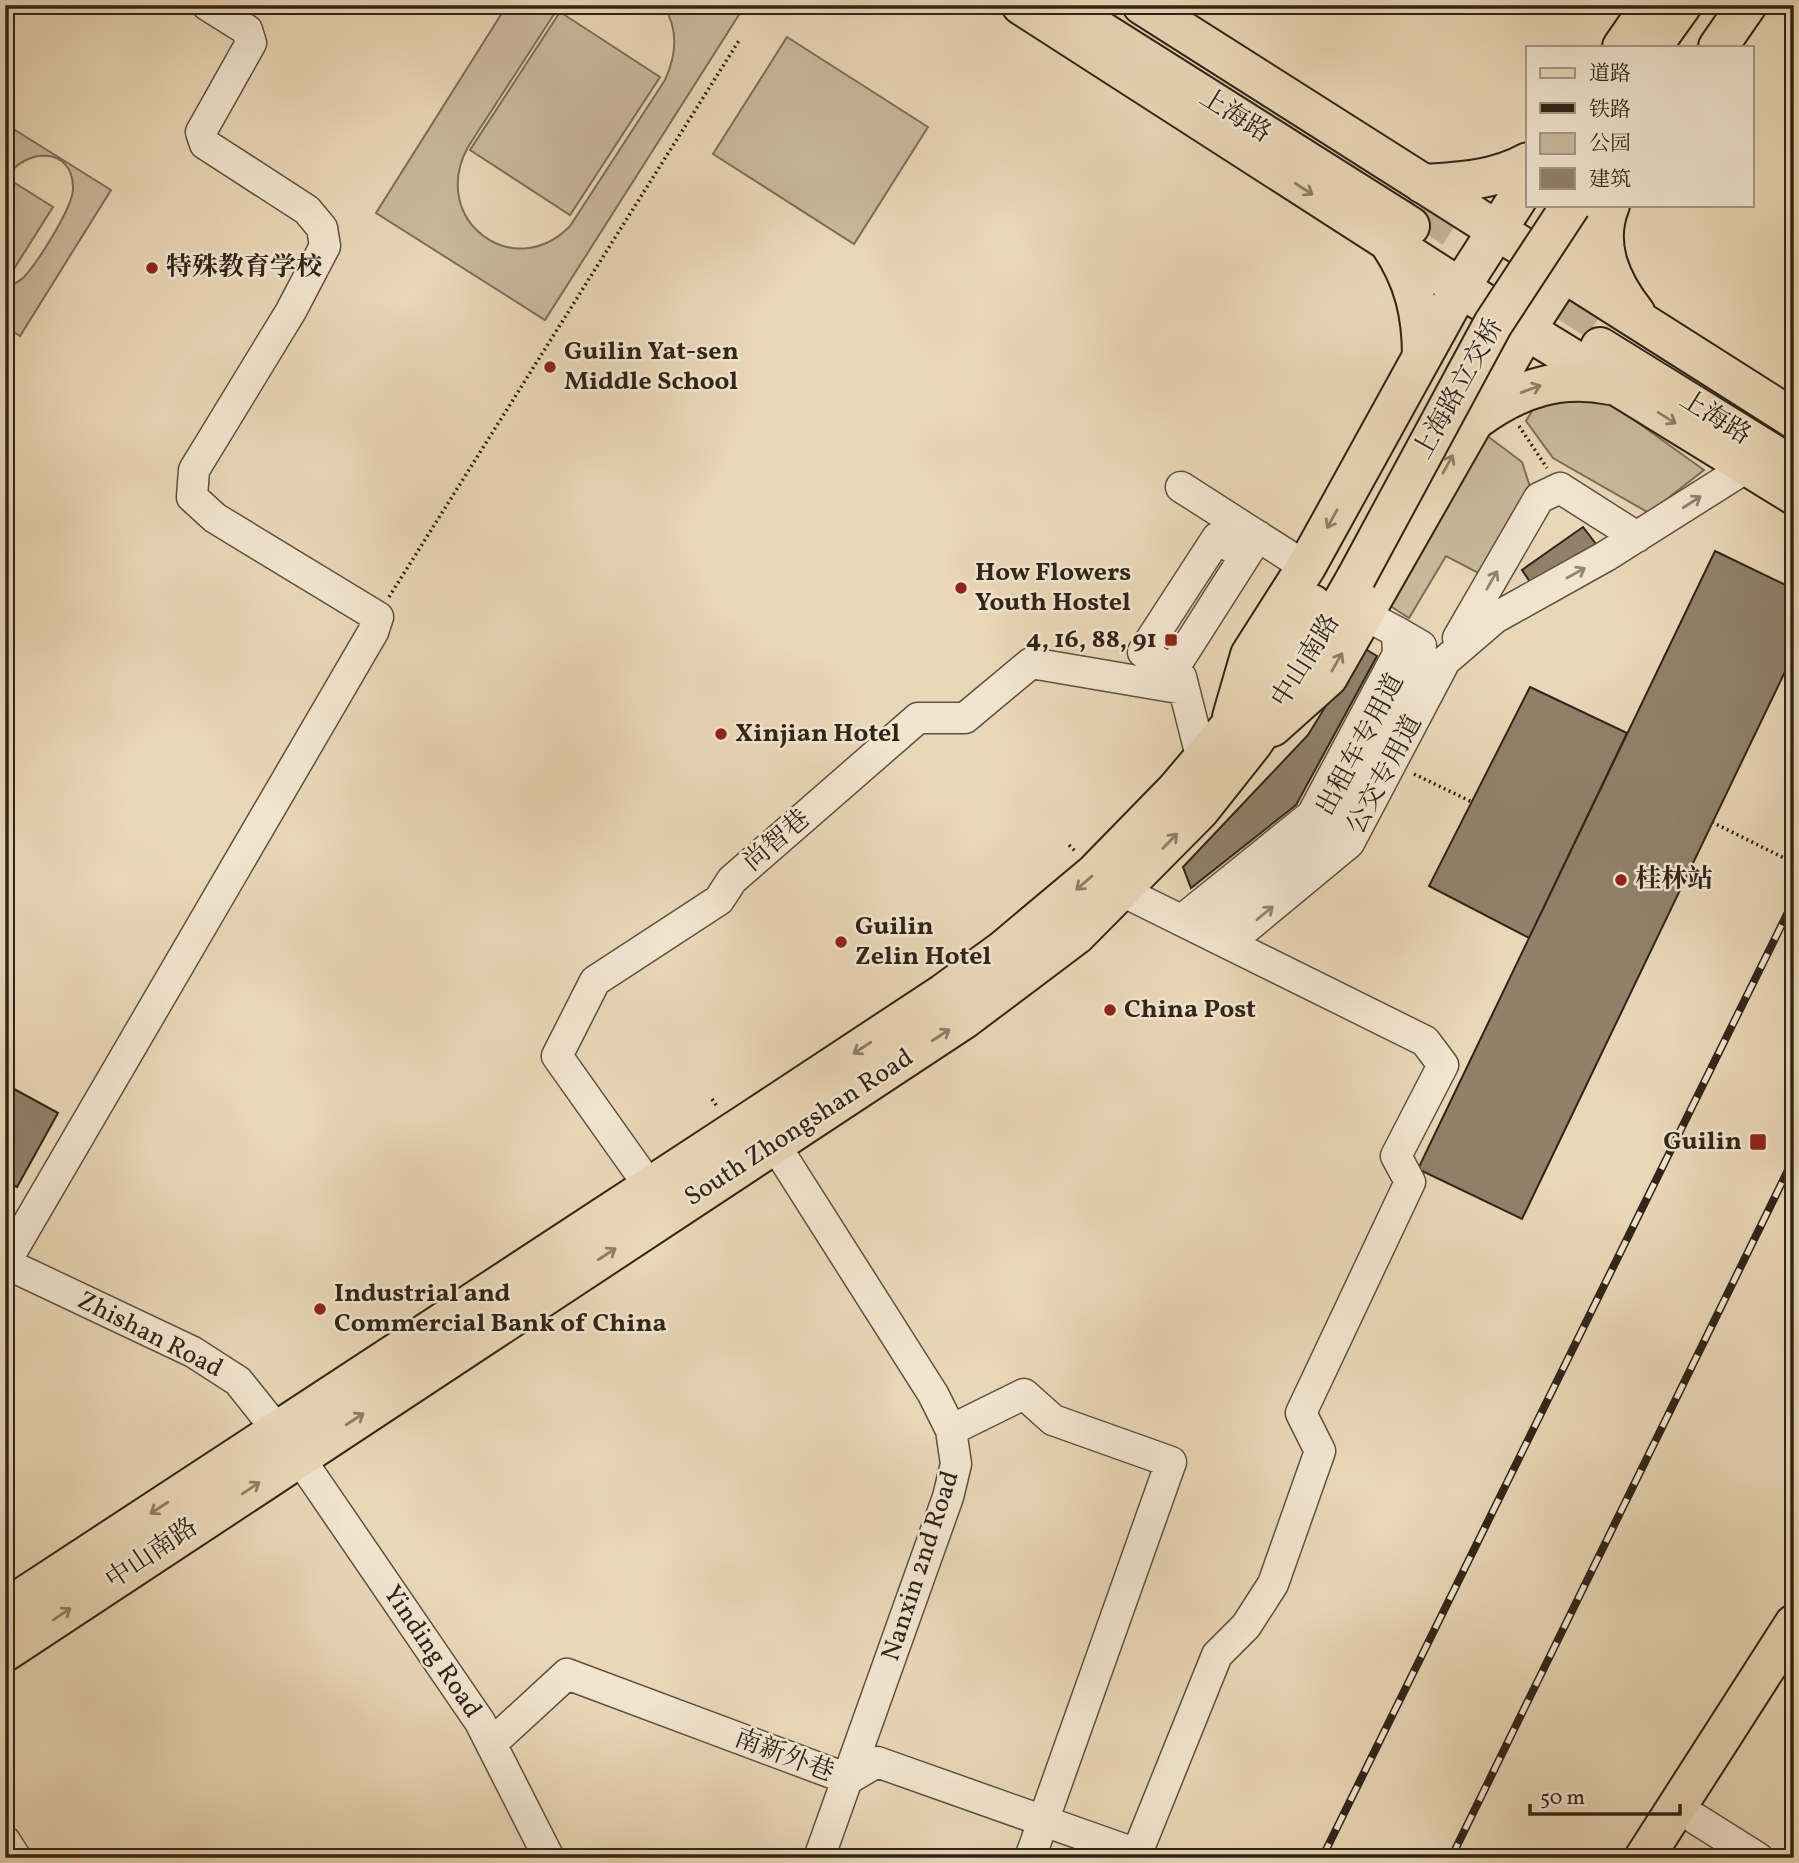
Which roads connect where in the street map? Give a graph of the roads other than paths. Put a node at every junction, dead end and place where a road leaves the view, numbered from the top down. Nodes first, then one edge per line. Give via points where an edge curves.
1 (207, 5) edge
2 (1021, 5) edge
3 (1060, 5) edge
4 (1100, 5) edge
5 (1651, 5) edge
6 (1682, 5) edge
7 (1711, 5) edge
8 (1747, 5) edge
9 (1146, 6) edge
10 (1623, 46) edge
11 (1653, 46) edge
12 (1682, 46) edge
13 (1719, 46) edge
14 (1526, 163) edge
15 (1526, 185) edge
16 (1543, 206) edge
17 (1570, 206) edge
18 (1608, 206) edge
19 (1609, 206) edge
20 (1411, 215) junction
21 (1496, 229) junction
22 (1562, 271) junction
23 (1460, 288) junction
24 (1526, 330) junction
25 (1617, 333) junction
26 (1422, 357) junction
27 (1616, 386) junction
28 (1794, 419) edge
29 (1472, 422) junction
30 (1794, 444) edge
31 (1746, 467) junction
32 (1794, 467) edge
33 (1181, 487) dead end
34 (1794, 495) edge
35 (1637, 537) junction
36 (1245, 546) junction
37 (1332, 571) junction
38 (1404, 637) junction
39 (1171, 674) junction
40 (1241, 734) junction
41 (1202, 760) junction
42 (1125, 888) junction
43 (1193, 918) junction
44 (775, 1145) junction
45 (650, 1187) junction
46 (5, 1263) edge
47 (951, 1430) junction
48 (288, 1443) junction
49 (5, 1609) edge
50 (1794, 1625) edge
51 (5, 1652) edge
52 (1794, 1661) edge
53 (491, 1744) junction
54 (848, 1779) junction
55 (1696, 1819) junction
56 (1043, 1821) junction
57 (5, 1841) edge
58 (1136, 1856) edge
59 (16, 1858) edge
60 (550, 1858) edge
61 (819, 1858) edge
62 (1030, 1858) edge
63 (1644, 1858) edge
64 (1672, 1858) edge
65 (1758, 1858) edge

1 - 46 street via 247,30 251,43 201,132 205,144 307,210 322,228 326,246 194,470 192,498 215,518 378,617 271,810
2 -> 20 main road
3 - 20 main road, 上海路
4 - 20 main road
5 - 10 main road
6 - 11 main road
7 - 12 main road
8 - 13 main road
9 - 20 main road
14 - 20 main road via 1465,182
15 - 21 main road
16 - 37 main road, 上海路立交桥 via 1474,311
17 - 37 main road, 上海路立交桥, bridge
18 - 22 main road
19 - 25 main road via 1603,247 1620,294
20 - 21 main road
20 - 23 main road
20 - 26 main road via 1408,270 1419,311
21 - 22 main road
21 - 23 main road
22 - 24 main road
22 - 25 main road
23 - 24 main road
23 - 26 main road
24 - 27 main road
24 - 29 main road
25 - 28 main road
25 - 30 main road, 上海路
25 - 32 main road, 上海路
26 -> 37 main road
29 -> 27 main road via 1504,399 1537,386 1590,381
27 -> 31 main road
38 -> 29 main road
31 - 34 main road
35 -> 31 street
33 - 36 street
38 -> 35 street, 公交专用道 via 1495,618
38 -> 35 street via 1539,498 1560,488
36 - 37 street
36 - 39 street
37 - 40 main road, 中山南路 via 1305,667
37 - 40 main road via 1250,655
40 -> 38 main road via 1328,677
38 - 43 street via 1312,815
43 -> 38 street, 公交专用道 via 1233,939 1349,844
39 - 41 street
39 - 45 street, 尚智巷 via 1031,663 965,718 918,718 732,880 719,900 595,981 557,1056
40 - 41 main road, South Zhongshan Road
42 -> 40 main road, South Zhongshan Road via 1200,810
41 -> 45 main road, South Zhongshan Road via 1096,873 1002,951
42 - 43 street
44 -> 42 main road, South Zhongshan Road via 1012,985 1076,935
42 - 58 street via 1425,1041 1443,1065 1396,1156 1410,1182 1301,1413 1320,1451 1273,1584 1246,1626 1217,1655
44 - 47 street, Nanxin 2nd Road via 909,1352
48 -> 44 main road, South Zhongshan Road
45 - 48 main road, South Zhongshan Road
46 - 48 street, Zhishan Road via 193,1352 238,1381
47 - 54 street, Nanxin 2nd Road via 956,1464 948,1497
47 - 56 street via 1024,1394 1053,1420 1171,1462
48 -> 49 main road, 中山南路
51 -> 48 main road, 中山南路
48 - 53 street, Yinding Road
50 - 63 main road
52 - 55 main road
53 - 54 street, 南新外巷 via 567,1674
53 - 60 street, Yinding Road
54 - 56 street, 南新外巷 via 877,1762
54 - 61 street, Nanxin 2nd Road
55 - 64 main road
55 - 65 street
56 - 58 street, 南新外巷
56 - 62 street
57 - 59 street

